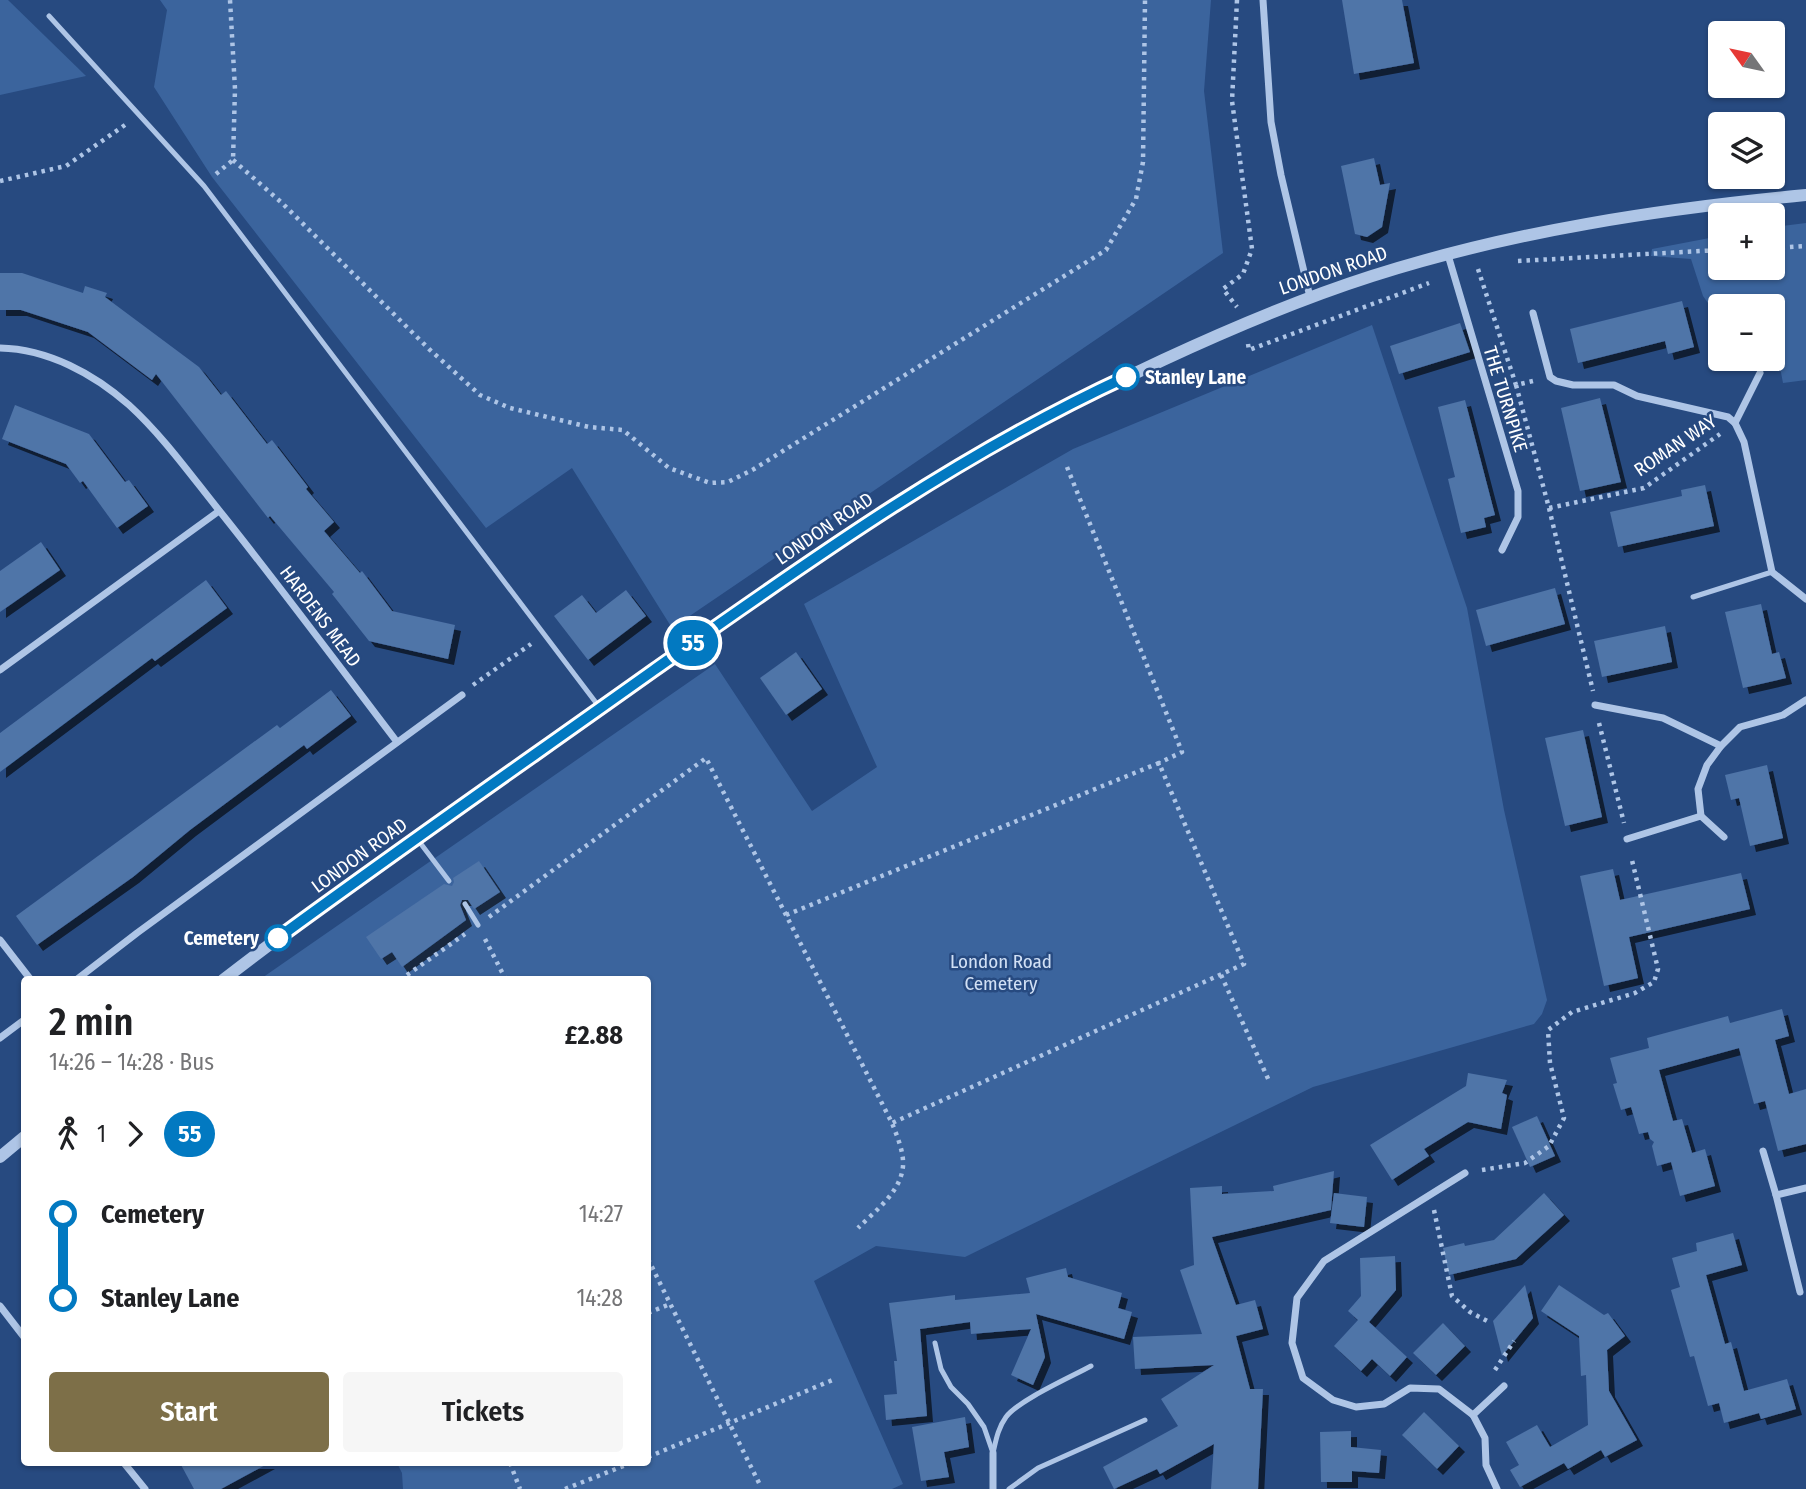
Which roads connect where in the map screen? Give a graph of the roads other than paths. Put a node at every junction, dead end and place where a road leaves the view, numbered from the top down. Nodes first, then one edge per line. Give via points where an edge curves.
1 (1263, 0) edge
2 (49, 16) dead end
3 (1806, 195) edge
4 (1448, 255) junction
5 (1310, 297) junction
6 (1533, 313) dead end
7 (0, 348) edge
8 (1760, 373) dead end
9 (1735, 423) junction
10 (219, 511) junction
11 (1502, 550) dead end
12 (1772, 572) junction
13 (1693, 597) dead end
14 (1806, 599) edge
15 (0, 670) edge
16 (461, 695) road end
17 (1806, 700) edge
18 (1595, 705) road end
19 (600, 708) junction
20 (397, 741) junction
21 (1721, 746) junction
22 (1701, 816) junction
23 (416, 837) junction
24 (1724, 837) dead end
25 (1627, 839) road end
26 (449, 881) dead end
27 (466, 904) dead end
28 (478, 925) road end
29 (0, 940) edge
30 (28, 976) edge
31 (81, 976) edge
32 (228, 976) edge
33 (21, 1022) edge
34 (0, 1038) edge
35 (21, 1140) edge
36 (1763, 1151) dead end
37 (0, 1157) edge
38 (1465, 1173) road end
39 (1806, 1188) edge
40 (1776, 1195) junction
41 (1800, 1292) dead end
42 (0, 1306) edge
43 (21, 1333) edge
44 (935, 1343) dead end
45 (1091, 1366) dead end
46 (1504, 1386) road end
47 (1473, 1415) junction
48 (1145, 1420) dead end
49 (993, 1453) junction
50 (126, 1466) edge
51 (145, 1489) edge
52 (993, 1489) edge
53 (1009, 1489) edge
54 (1497, 1489) edge

1 - 5 street via 1271,122
2 - 19 lane via 204,186
3 - 4 street, LONDON ROAD via 1550,230
4 - 5 street, LONDON ROAD
4 - 11 street, THE TURNPIKE via 1518,491 1518,517
5 - 19 street, LONDON ROAD via 1247,320 1099,389 994,446 900,501
6 - 9 street, ROMAN WAY via 1550,376 1556,381 1614,385 1637,396 1728,417
7 - 10 street, HARDENS MEAD via 51,358 111,391 167,447
8 - 9 street, ROMAN WAY
9 - 12 street, ROMAN WAY via 1744,442
10 - 15 street
10 - 20 street, HARDENS MEAD
12 - 13 lane
12 - 14 street
16 - 20 street
17 - 21 street via 1783,715 1740,727
18 - 21 street via 1663,718
19 - 23 street, LONDON ROAD
20 - 31 street
21 - 22 street via 1698,789
22 - 24 street
22 - 25 street
23 - 26 lane
23 - 32 street, LONDON ROAD
27 - 28 lane
29 - 30 street
33 - 34 street
35 - 37 street
36 - 40 street
38 - 47 street via 1324,1261 1297,1298 1292,1343 1303,1378 1333,1400 1356,1407 1384,1404 1410,1388 1439,1389
39 - 40 street
40 - 41 street
42 - 43 street
44 - 49 lane via 941,1369 984,1427
45 - 49 lane via 1008,1415
46 - 47 street
47 - 54 street via 1485,1438 1486,1465
48 - 53 lane via 1038,1468
49 - 52 street
50 - 51 street

